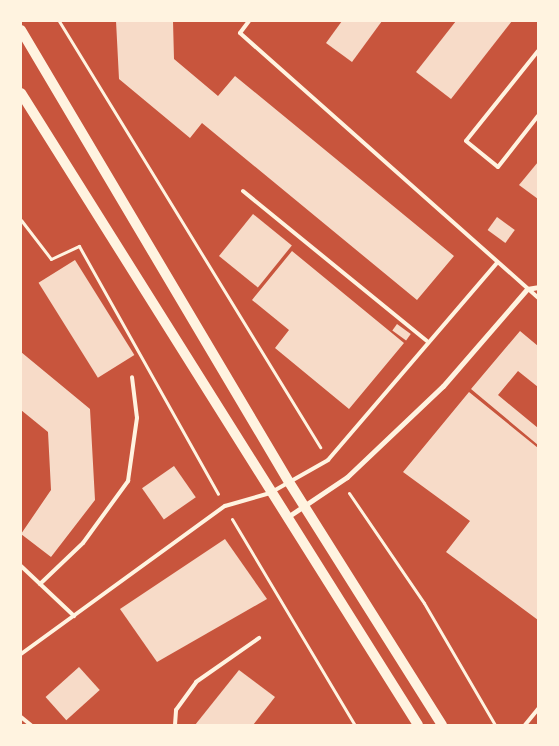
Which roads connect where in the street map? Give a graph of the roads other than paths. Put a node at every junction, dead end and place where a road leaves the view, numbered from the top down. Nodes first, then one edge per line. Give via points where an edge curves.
1 (249, 21) edge
2 (21, 30) edge
3 (538, 51) edge
4 (21, 93) edge
5 (538, 116) edge
6 (243, 191) dead end
7 (497, 263) junction
8 (538, 287) edge
9 (527, 289) junction
10 (538, 298) edge
11 (426, 340) junction
12 (132, 377) dead end
13 (289, 482) junction
14 (270, 493) junction
15 (304, 506) junction
16 (286, 518) junction
17 (21, 566) edge
18 (40, 584) junction
19 (74, 616) junction
20 (259, 638) dead end
21 (21, 654) edge
22 (538, 709) edge
23 (21, 716) edge
24 (31, 725) edge
25 (175, 725) edge
26 (418, 725) edge
27 (442, 725) edge
28 (525, 725) edge

1 - 7 lane via 240,33
2 - 13 main road
3 - 5 lane via 466,141 498,166
4 - 14 main road
6 - 11 lane
7 - 9 lane
7 - 11 lane
8 - 9 street
9 - 10 lane
9 - 15 street via 443,386 341,482
11 - 13 lane via 328,460
12 - 18 lane via 137,418 128,482 82,543
13 - 14 lane
13 - 15 main road
14 - 16 main road
14 - 19 lane via 225,506
15 - 16 street
15 - 27 main road
16 - 26 main road
17 - 18 lane
18 - 19 lane
19 - 21 lane
20 - 25 lane via 196,682 176,710
22 - 28 lane
23 - 24 lane

